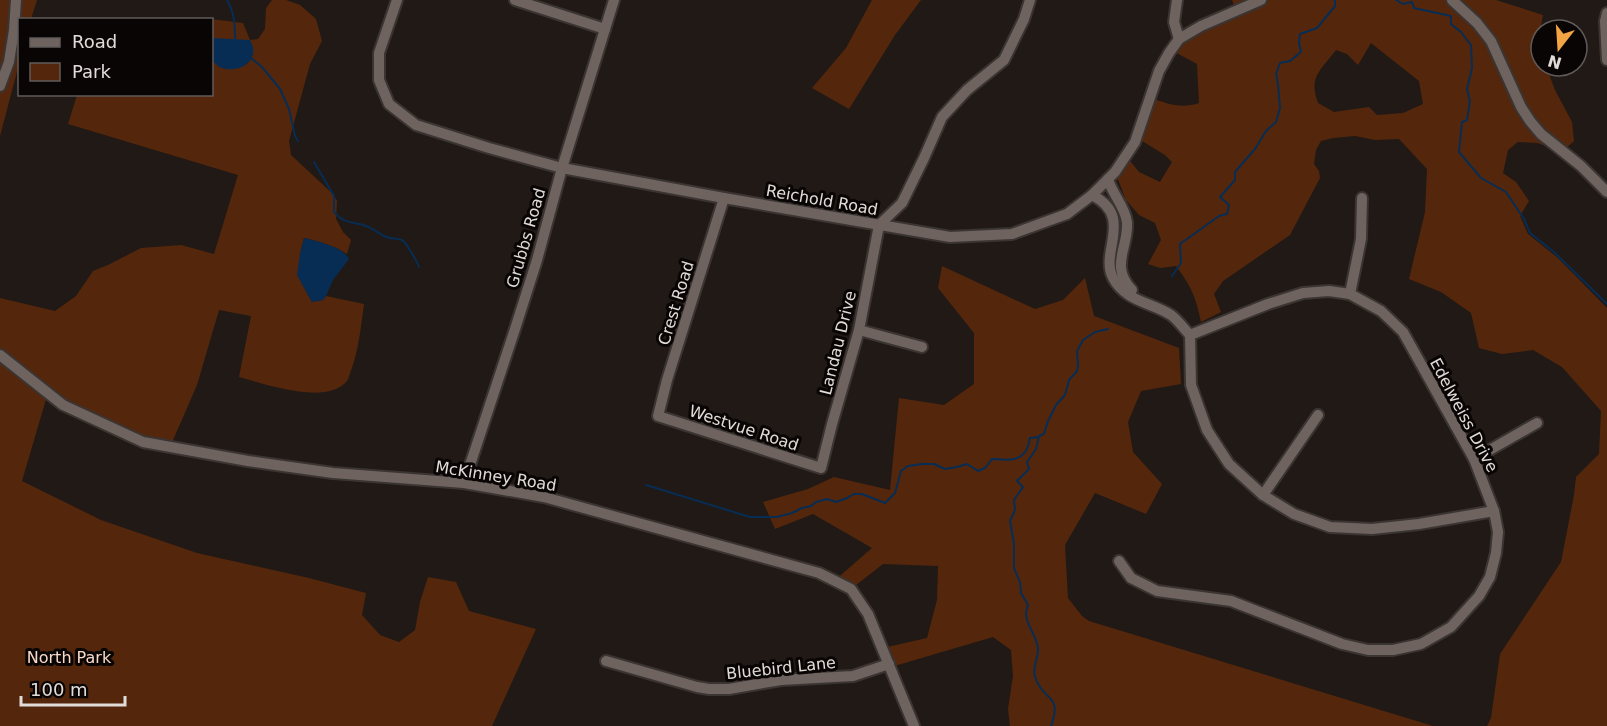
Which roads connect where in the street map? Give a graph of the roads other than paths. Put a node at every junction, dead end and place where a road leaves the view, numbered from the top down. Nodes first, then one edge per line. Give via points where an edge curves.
1 (16, 0) edge
2 (397, 0) edge
3 (515, 0) edge
4 (614, 0) edge
5 (1030, 0) edge
6 (1177, 0) edge
7 (1261, 0) edge
8 (1452, 0) edge
9 (1607, 13) edge
10 (605, 29) junction
11 (1179, 39) junction
12 (1607, 60) edge
13 (0, 86) edge
14 (562, 168) junction
15 (1108, 179) junction
16 (1607, 192) edge
17 (1092, 195) junction
18 (724, 198) junction
19 (1362, 198) dead end
20 (879, 225) junction
21 (1350, 294) junction
22 (1138, 300) junction
23 (859, 330) junction
24 (1190, 335) junction
25 (922, 347) dead end
26 (0, 355) edge
27 (1318, 415) dead end
28 (658, 416) joint
29 (1537, 423) dead end
30 (1474, 459) junction
31 (821, 468) joint
32 (464, 483) junction
33 (1263, 495) junction
34 (1494, 511) junction
35 (1119, 561) dead end
36 (606, 661) dead end
37 (889, 664) junction
38 (914, 726) edge

1 - 13 street via 9,62
2 - 14 street, Reichold Road via 379,53 379,80 389,104 416,125
3 - 10 street
4 - 10 street, Grubbs Road
5 - 20 street via 1004,60 942,117 902,203
6 - 11 street via 1174,22
7 - 11 street, Reichold Road
8 - 16 street via 1491,41 1530,121
9 - 12 street
10 - 14 street, Grubbs Road
11 - 15 street, Reichold Road via 1159,71 1135,142
14 - 18 street, Reichold Road
14 - 32 street, Grubbs Road via 519,318
15 - 17 street, Reichold Road
15 - 22 street via 1127,222 1122,271 1125,283
17 - 20 street, Reichold Road via 1067,214 1012,234 950,237
17 - 22 street via 1103,201 1111,215 1113,278
18 - 20 street, Reichold Road
18 - 28 street, Crest Road
19 - 21 street via 1361,239
20 - 23 street, Landau Drive
21 - 24 street, Edelweiss Drive via 1303,293
21 - 30 street, Edelweiss Drive via 1381,311 1403,332
22 - 24 street via 1171,315
23 - 25 street
23 - 31 street, Landau Drive
24 - 33 street via 1191,385 1207,430 1229,464
26 - 32 street, McKinney Road via 63,405 143,442 333,473
27 - 33 street
28 - 31 street, Westvue Road
29 - 30 street
30 - 34 street, Edelweiss Drive
32 - 37 street, McKinney Road via 544,497 819,573 850,589 868,614
33 - 34 street via 1294,514 1330,527 1372,529
34 - 35 street, Edelweiss Drive via 1496,553 1490,577 1479,596 1451,627 1421,644 1393,650 1342,644 1231,601 1157,591 1131,578
36 - 37 street, Bluebird Lane via 709,689 854,675
37 - 38 street, McKinney Road

